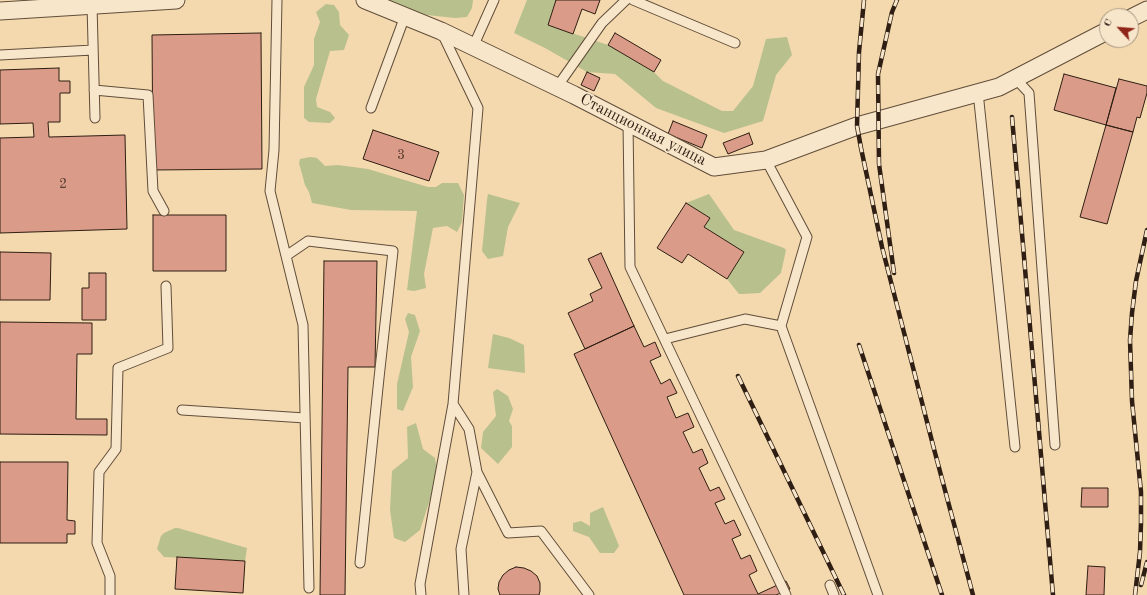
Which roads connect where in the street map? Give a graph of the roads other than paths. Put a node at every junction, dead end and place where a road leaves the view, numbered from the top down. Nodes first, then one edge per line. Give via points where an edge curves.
1 (176, 0) edge
2 (277, 0) edge
3 (365, 0) edge
4 (494, 0) edge
5 (626, 0) edge
6 (633, 0) edge
7 (92, 5) junction
8 (0, 11) edge
9 (404, 16) junction
10 (441, 31) junction
11 (1099, 35) edge
12 (735, 43) dead end
13 (473, 47) junction
14 (93, 50) junction
15 (0, 55) edge
16 (1015, 78) junction
17 (557, 87) junction
18 (94, 90) junction
19 (978, 92) junction
20 (371, 108) dead end
21 (95, 118) dead end
22 (628, 123) junction
23 (766, 160) junction
24 (164, 211) dead end
25 (286, 256) junction
26 (166, 286) dead end
27 (781, 326) junction
28 (664, 339) junction
29 (453, 404) junction
30 (182, 410) dead end
31 (305, 418) junction
32 (1055, 445) dead end
33 (1015, 447) dead end
34 (477, 472) junction
35 (360, 563) dead end
36 (830, 585) dead end
37 (309, 588) dead end
38 (110, 595) edge
39 (421, 595) edge
40 (464, 595) edge
41 (589, 595) edge
42 (786, 595) edge
43 (834, 595) edge
44 (878, 595) edge

1 - 7 street
2 - 25 lane via 274,150 270,191
3 - 9 street, Станционная улица
4 - 13 lane
5 - 17 lane via 602,23
6 - 12 lane
7 - 8 street
7 - 14 lane
9 - 10 street, Станционная улица
9 - 20 lane
10 - 13 street, Станционная улица
10 - 29 lane via 478,108
11 - 16 street, Станционная улица
13 - 17 street, Станционная улица
14 - 15 lane
14 - 18 lane
16 - 19 street, Станционная улица via 1000,87
16 - 32 lane via 1029,93
17 - 22 street, Станционная улица
18 - 21 lane
18 - 24 lane via 148,95 153,191
19 - 23 street, Станционная улица via 857,126
19 - 33 lane
22 - 23 street, Станционная улица via 714,167
22 - 28 lane via 630,267
23 - 27 lane via 807,236
25 - 31 lane via 303,325
25 - 35 lane via 308,242 393,251
26 - 38 lane via 168,348 118,368 116,449 99,472 97,543 110,576
27 - 28 lane via 745,319
27 - 44 lane
28 - 42 lane
29 - 34 lane via 469,429
29 - 39 lane via 420,584
30 - 31 lane
31 - 37 lane
34 - 40 lane via 461,549
34 - 41 lane via 508,533 541,531
36 - 43 lane

